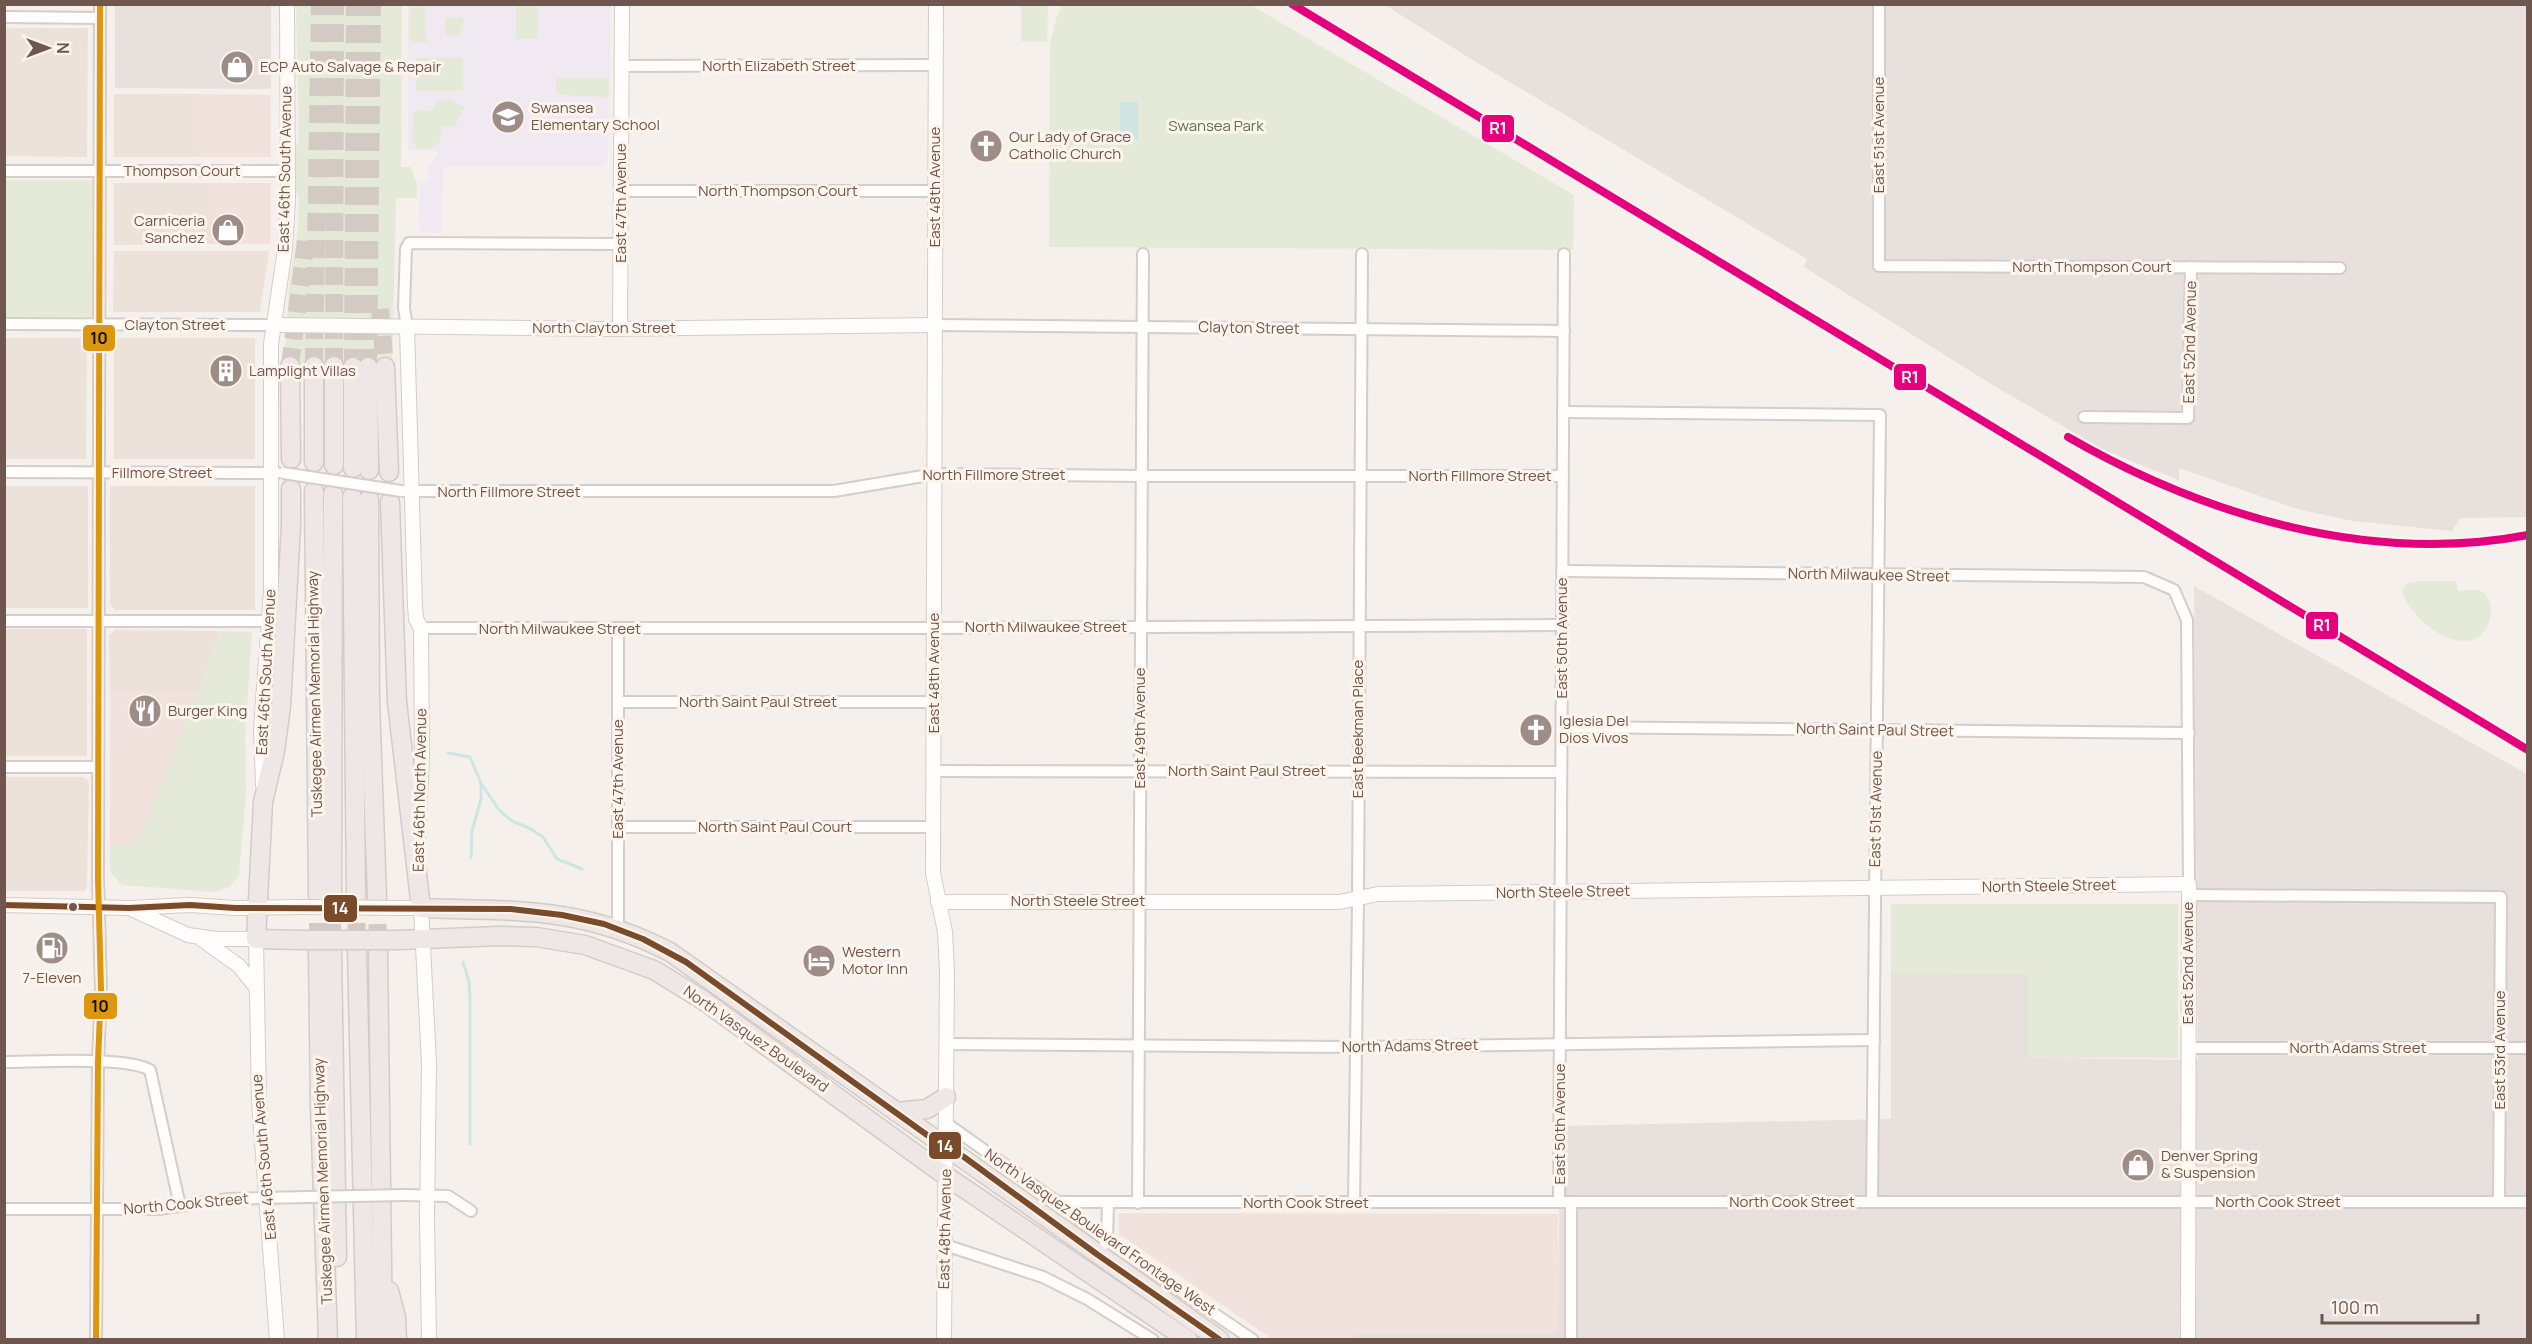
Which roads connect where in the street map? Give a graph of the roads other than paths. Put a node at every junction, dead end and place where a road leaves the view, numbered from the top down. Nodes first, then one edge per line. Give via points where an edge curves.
1 (100, 4) edge
2 (287, 4) edge
3 (622, 4) edge
4 (936, 4) edge
5 (1879, 4) edge
6 (4, 17) edge
7 (99, 18) junction
8 (936, 65) junction
9 (622, 66) junction
10 (4, 171) edge
11 (99, 171) junction
12 (288, 171) junction
13 (621, 191) junction
14 (935, 191) junction
15 (621, 244) junction
16 (1143, 254) dead end
17 (1362, 254) dead end
18 (1564, 254) dead end
19 (1879, 266) joint
20 (2191, 267) junction
21 (2340, 268) dead end
22 (4, 324) edge
23 (99, 324) junction
24 (273, 325) junction
25 (935, 325) junction
26 (407, 327) junction
27 (1142, 327) junction
28 (620, 329) junction
29 (1361, 329) junction
30 (1564, 331) junction
31 (291, 366) tunnel mouth
32 (314, 366) tunnel mouth
33 (334, 366) tunnel mouth
34 (1563, 412) junction
35 (2084, 417) dead end
36 (314, 462) dead end
37 (334, 465) dead end
38 (361, 469) dead end
39 (4, 472) edge
40 (389, 472) dead end
41 (98, 473) junction
42 (284, 474) junction
43 (934, 474) junction
44 (1142, 476) junction
45 (1360, 476) junction
46 (1563, 476) junction
47 (314, 491) dead end
48 (333, 494) dead end
49 (401, 495) junction
50 (1562, 571) junction
51 (1879, 576) junction
52 (2174, 590) joint
53 (4, 621) edge
54 (98, 621) junction
55 (269, 621) junction
56 (1562, 625) junction
57 (1359, 626) junction
58 (1140, 627) junction
59 (421, 628) junction
60 (934, 628) junction
61 (618, 629) junction
62 (618, 702) junction
63 (934, 702) junction
64 (1562, 727) junction
65 (1877, 730) junction
66 (2189, 733) junction
67 (98, 766) junction
68 (4, 767) edge
69 (933, 771) junction
70 (1140, 771) junction
71 (1358, 771) junction
72 (1561, 772) junction
73 (263, 802) junction
74 (618, 827) junction
75 (933, 827) junction
76 (417, 862) junction
77 (1876, 889) junction
78 (2189, 890) junction
79 (1561, 892) junction
80 (356, 896) tunnel mouth
81 (377, 897) tunnel mouth
82 (2501, 897) joint
83 (1358, 898) junction
84 (1139, 901) junction
85 (938, 902) junction
86 (4, 905) edge
87 (99, 907) junction
88 (257, 907) junction
89 (129, 908) junction
90 (421, 908) junction
91 (618, 929) junction
92 (198, 937) junction
93 (255, 939) junction
94 (424, 939) junction
95 (325, 951) tunnel mouth
96 (357, 951) tunnel mouth
97 (378, 951) tunnel mouth
98 (255, 986) junction
99 (1874, 1040) junction
100 (946, 1044) junction
101 (1560, 1044) junction
102 (1138, 1045) junction
103 (1355, 1047) junction
104 (2188, 1048) junction
105 (2500, 1048) junction
106 (2528, 1048) edge
107 (4, 1062) edge
108 (98, 1062) junction
109 (946, 1096) junction
110 (896, 1112) junction
111 (946, 1123) junction
112 (946, 1146) junction
113 (946, 1176) junction
114 (427, 1195) junction
115 (267, 1198) junction
116 (1057, 1202) junction
117 (1565, 1202) junction
118 (1872, 1202) junction
119 (2188, 1202) junction
120 (2499, 1202) junction
121 (2528, 1202) edge
122 (1108, 1203) junction
123 (1138, 1203) junction
124 (1354, 1203) junction
125 (180, 1206) junction
126 (4, 1209) edge
127 (96, 1209) junction
128 (471, 1211) dead end
129 (945, 1245) junction
130 (1102, 1248) junction
131 (382, 1264) junction
132 (330, 1339) edge
133 (96, 1340) edge
134 (277, 1340) edge
135 (366, 1340) edge
136 (383, 1340) edge
137 (397, 1340) edge
138 (429, 1340) edge
139 (944, 1340) edge
140 (1153, 1340) edge
141 (1188, 1340) edge
142 (1220, 1340) edge
143 (1254, 1340) edge
144 (1570, 1340) edge
145 (2188, 1340) edge

1 - 7 street
2 - 12 street, East 46th South Avenue
3 - 9 street, East 47th Avenue
4 - 8 street, East 48th Avenue
5 - 19 street, East 51st Avenue
6 - 7 street
7 - 11 street
8 - 9 street, North Elizabeth Street
8 - 14 street, East 48th Avenue
9 - 13 street, East 47th Avenue
10 - 11 street, Thompson Court
11 - 12 street, Thompson Court
11 - 23 street
12 - 24 street, East 46th South Avenue via 285,249
13 - 14 street, North Thompson Court
13 - 15 street, East 47th Avenue
14 - 25 street, East 48th Avenue
15 - 26 street, East 46th North Avenue via 409,243 404,308
15 - 28 street, East 47th Avenue
16 - 27 street, East 49th Avenue
17 - 29 street, East Beekman Place
18 - 30 street, East 50th Avenue
19 - 20 street, North Thompson Court
20 - 21 street, North Thompson Court
20 - 35 street, East 52nd Avenue via 2188,418
22 - 23 street, Clayton Street
23 - 24 street, Clayton Street
23 - 41 street
24 - 26 street, North Clayton Street
24 - 42 street, East 46th South Avenue via 271,357
25 - 27 street, Clayton Street
25 - 28 street, North Clayton Street
25 - 43 street, East 48th Avenue
26 - 28 street, North Clayton Street
26 - 49 street, East 46th North Avenue
27 - 29 street, Clayton Street
27 - 44 street, East 49th Avenue
29 - 30 street, Clayton Street
29 - 45 street, East Beekman Place
30 - 34 street, East 50th Avenue
31 - 42 highway
32 - 36 highway
33 - 37 highway
34 - 46 street, East 50th Avenue
34 - 51 street, East 51st Avenue via 1880,415
38 - 40 highway via 368,367
39 - 41 street, Fillmore Street
41 - 42 street, Fillmore Street
41 - 54 street
42 - 49 street, North Fillmore Street, bridge
42 - 55 street, East 46th South Avenue
42 - 73 highway via 291,526 281,706
43 - 44 street, North Fillmore Street
43 - 49 street, North Fillmore Street via 834,491
43 - 60 street, East 48th Avenue
44 - 45 street, North Fillmore Street
44 - 58 street, East 49th Avenue
45 - 46 street, North Fillmore Street
45 - 57 street, East Beekman Place
46 - 50 street, East 50th Avenue
47 - 48 highway, Tuskegee Airmen Memorial Highway via 325,896
49 - 59 street, East 46th North Avenue via 416,619
49 - 76 highway via 397,702
50 - 51 street, North Milwaukee Street
50 - 56 street, East 50th Avenue
51 - 52 street, North Milwaukee Street via 2144,577
51 - 65 street, East 51st Avenue
52 - 66 street, East 52nd Avenue via 2187,620
53 - 54 street
54 - 55 street
54 - 67 street
55 - 73 street, East 46th South Avenue via 261,729
56 - 57 street, North Milwaukee Street
56 - 64 street, East 50th Avenue
57 - 58 street, North Milwaukee Street
57 - 71 street, East Beekman Place
58 - 60 street, North Milwaukee Street
58 - 70 street, East 49th Avenue
59 - 61 street, North Milwaukee Street
59 - 76 street, East 46th North Avenue via 422,758
60 - 61 street, North Milwaukee Street
60 - 63 street, East 48th Avenue
61 - 62 street, East 47th Avenue
62 - 63 street, North Saint Paul Street
62 - 74 street, East 47th Avenue
63 - 69 street, East 48th Avenue
64 - 65 street, North Saint Paul Street
64 - 72 street, East 50th Avenue
65 - 66 street, North Saint Paul Street
65 - 77 street, East 51st Avenue
66 - 78 street, East 52nd Avenue
67 - 68 street
67 - 87 street
69 - 70 street, North Saint Paul Street
69 - 75 street, East 48th Avenue
70 - 71 street, North Saint Paul Street
70 - 84 street, East 49th Avenue
71 - 72 street, North Saint Paul Street
71 - 83 street, East Beekman Place
72 - 79 street, East 50th Avenue
73 - 88 highway, East 46th South Avenue
74 - 75 street, North Saint Paul Court
74 - 91 street, East 47th Avenue
75 - 85 street, East 48th Avenue via 933,882
76 - 90 highway, East 46th North Avenue
77 - 78 street, North Steele Street
77 - 79 street, North Steele Street
77 - 99 street, East 51st Avenue
78 - 82 street, North Steele Street
78 - 104 street, East 52nd Avenue
79 - 83 street, North Steele Street via 1378,894
79 - 101 street, East 50th Avenue
80 - 81 highway via 361,498
82 - 105 street, East 53rd Avenue
83 - 84 street, North Steele Street via 1339,902
83 - 103 street, East Beekman Place
84 - 85 street, North Steele Street
84 - 102 street, East 49th Avenue
85 - 100 street, East 48th Avenue via 945,941
86 - 87 street
87 - 89 street
87 - 108 street
88 - 89 street via 190,904
88 - 90 street, North Vasquez Boulevard, bridge
88 - 93 highway, East 46th South Avenue
89 - 92 street
90 - 91 highway, North Vasquez Boulevard via 524,910
90 - 94 street, East 46th North Avenue
91 - 110 highway, North Vasquez Boulevard via 686,962
92 - 93 street
92 - 98 street via 233,961
93 - 94 highway, North Vasquez Boulevard, bridge
93 - 98 street, East 46th South Avenue
94 - 113 highway, North Vasquez Boulevard via 536,937 585,945 637,963 688,990
94 - 114 street, East 46th North Avenue via 429,1063
95 - 132 highway, Tuskegee Airmen Memorial Highway via 320,1108
96 - 135 highway
97 - 131 highway
98 - 115 street, East 46th South Avenue
99 - 101 street, North Adams Street
99 - 118 street, East 51st Avenue
100 - 102 street, North Adams Street
100 - 109 street, East 48th Avenue
101 - 103 street, North Adams Street
101 - 117 street, East 50th Avenue
102 - 103 street, North Adams Street
102 - 123 street, East 49th Avenue
103 - 124 street, East Beekman Place
104 - 105 street, North Adams Street
104 - 119 street, East 52nd Avenue
105 - 106 street, North Adams Street
105 - 120 street, East 53rd Avenue
107 - 108 street
108 - 125 street via 141,1065 150,1070
108 - 127 street
109 - 110 highway via 927,1109
109 - 111 street, East 48th Avenue
110 - 112 highway, North Vasquez Boulevard
111 - 112 street, East 48th Avenue
111 - 116 street, North Vasquez Boulevard Frontage West
112 - 113 street, East 48th Avenue
112 - 130 highway, North Vasquez Boulevard
113 - 129 street, East 48th Avenue
113 - 141 highway, North Vasquez Boulevard
114 - 115 street, North Cook Street, bridge
114 - 128 street, North Cook Street via 448,1196
114 - 138 street, East 46th North Avenue
115 - 125 street, North Cook Street
115 - 134 street, East 46th South Avenue
116 - 122 street, North Cook Street
116 - 130 street, North Vasquez Boulevard Frontage West
117 - 118 street, North Cook Street
117 - 124 street, North Cook Street
117 - 144 street, East 50th Avenue
118 - 119 street, North Cook Street
119 - 120 street, North Cook Street
119 - 145 street, East 52nd Avenue
120 - 121 street, North Cook Street
122 - 123 street, North Cook Street
122 - 130 street
123 - 124 street, North Cook Street
125 - 127 street, North Cook Street
126 - 127 street, North Cook Street
127 - 133 street
129 - 139 street, East 48th Avenue
129 - 140 street via 1043,1277
130 - 142 highway, North Vasquez Boulevard
130 - 143 street, North Vasquez Boulevard Frontage West
131 - 136 highway
131 - 137 highway via 396,1317

